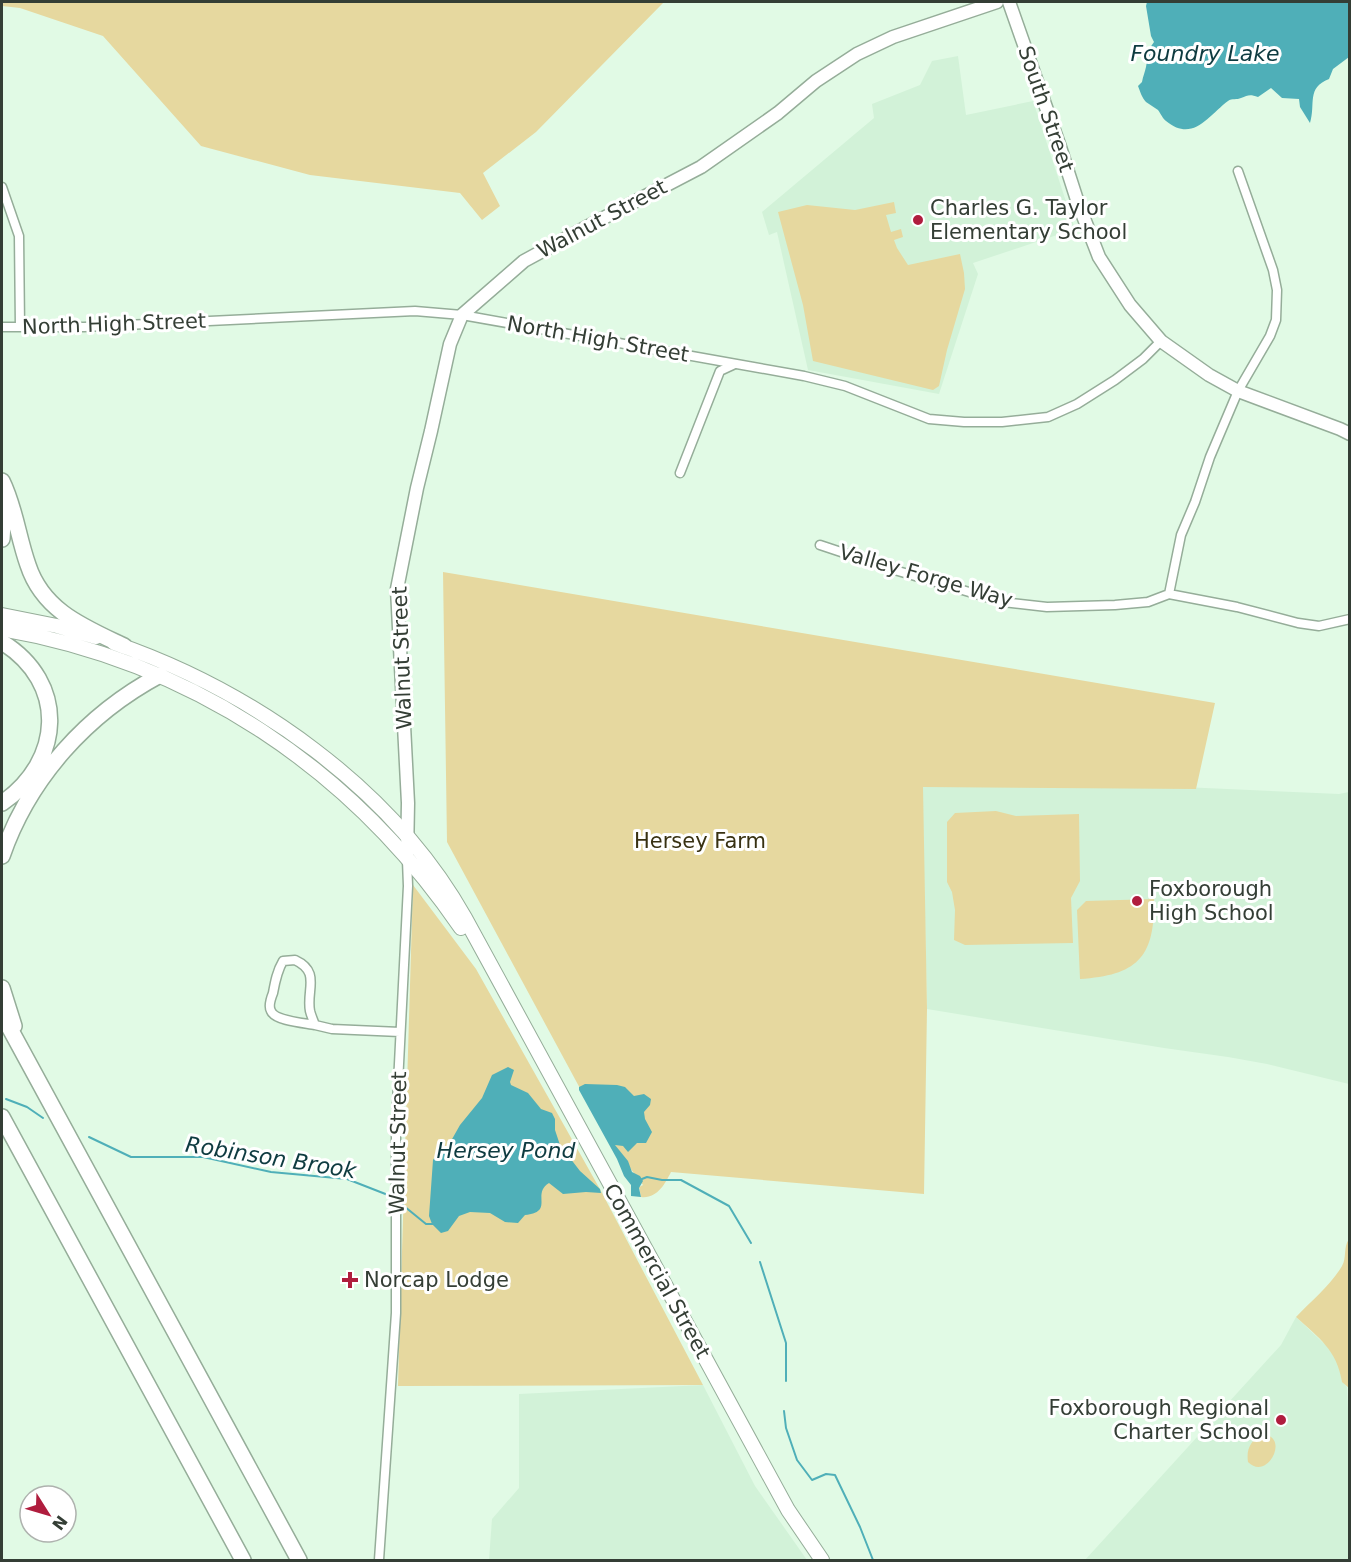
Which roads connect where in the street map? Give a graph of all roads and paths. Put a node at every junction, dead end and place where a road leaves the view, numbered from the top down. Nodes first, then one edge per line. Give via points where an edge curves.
1 (997, 2) edge
2 (1009, 2) edge
3 (1238, 171) dead end
4 (2, 187) edge
5 (462, 315) junction
6 (2, 327) edge
7 (20, 327) junction
8 (1161, 341) junction
9 (735, 363) junction
10 (1238, 391) junction
11 (1350, 434) edge
12 (680, 473) dead end
13 (2, 480) edge
14 (2, 512) edge
15 (2, 539) edge
16 (820, 545) dead end
17 (1169, 594) junction
18 (2, 615) edge
19 (1350, 619) edge
20 (2, 629) edge
21 (2, 642) edge
22 (124, 646) junction
23 (160, 675) junction
24 (2, 803) edge
25 (407, 836) junction
26 (2, 856) edge
27 (407, 856) junction
28 (498, 978) junction
29 (2, 988) edge
30 (2, 1014) edge
31 (315, 1024) junction
32 (400, 1032) junction
33 (22, 1051) junction
34 (2, 1117) edge
35 (243, 1560) edge
36 (299, 1560) edge
37 (379, 1560) edge
38 (822, 1560) edge

1 - 5 street, Walnut Street via 893,37 857,54 701,167 524,261
2 - 8 street, South Street via 1099,257 1130,305
3 - 10 street via 1273,270 1278,306 1270,336
4 - 7 street via 19,236
5 - 7 street, North High Street via 404,312
5 - 9 street, North High Street
5 - 25 street, Walnut Street via 450,344 397,589
6 - 7 street, North High Street
8 - 9 street, North High Street via 1115,380 1077,404 1048,417 1002,422 929,419 845,386
8 - 10 street, South Street
9 - 12 street via 720,371
10 - 11 street, South Street
10 - 17 street via 1181,535
13 - 22 highway via 28,564 41,591 70,620
14 - 15 highway
16 - 17 street, Valley Forge Way via 1003,602 1047,607 1116,605 1148,602
17 - 19 street, Valley Forge Way via 1319,627
18 - 22 main road, Commercial Street
20 - 23 main road, Commercial Street via 82,647
21 - 24 highway via 38,677 51,720 48,741 36,767
22 - 25 main road, Commercial Street via 194,676 273,721 345,775
23 - 26 highway via 106,709 64,750 30,797
23 - 27 main road, Commercial Street via 222,706 279,742 333,785
25 - 27 street, Walnut Street
25 - 28 main road, Commercial Street via 457,904
27 - 28 main road, Commercial Street
27 - 32 street, Walnut Street
28 - 38 main road, Commercial Street via 788,1510
29 - 33 highway
30 - 33 highway
31 - 31 street via 283,1019 271,1012 282,961 295,960 308,969 312,983 310,1010
31 - 32 street via 332,1029
32 - 37 street, Walnut Street via 396,1313
33 - 36 highway
34 - 35 highway

